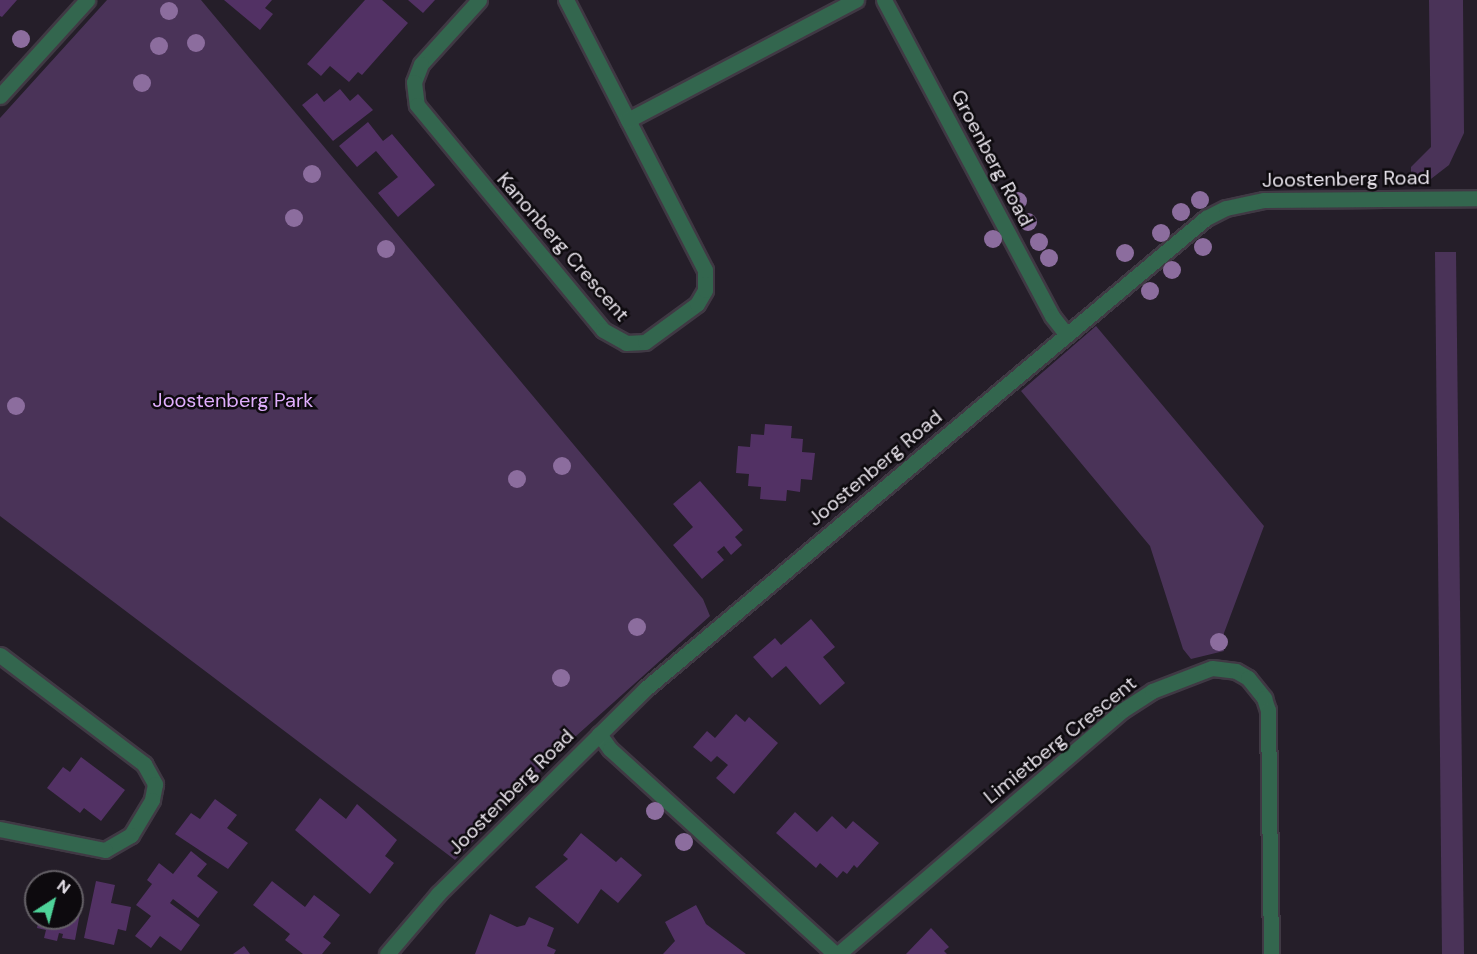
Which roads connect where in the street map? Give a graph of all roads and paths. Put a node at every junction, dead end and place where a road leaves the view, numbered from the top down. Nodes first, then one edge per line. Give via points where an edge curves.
1 (87, 0) edge
2 (479, 0) edge
3 (566, 0) edge
4 (856, 0) edge
5 (884, 0) edge
6 (0, 96) edge
7 (628, 120) junction
8 (1477, 198) edge
9 (1066, 334) junction
10 (0, 655) edge
11 (599, 734) junction
12 (0, 829) edge
13 (387, 954) edge
14 (836, 954) edge
15 (1271, 954) edge

1 - 6 street
2 - 7 street, Kanonberg Crescent via 421,64 414,82 417,105 603,330 617,340 635,344 654,339 691,309 702,297 706,280 702,261
3 - 7 street, Kanonberg Crescent
4 - 7 street
5 - 9 street, Groenberg Road via 1052,316
8 - 9 street, Joostenberg Road via 1264,200 1226,208 1197,225
9 - 11 street, Joostenberg Road via 645,689
10 - 12 street via 144,764 154,784 152,800 131,835 105,850
11 - 13 street, Joostenberg Road via 420,912
11 - 14 street, Limietberg Crescent via 610,749
14 - 15 street, Limietberg Crescent via 1123,710 1161,687 1212,668 1236,671 1248,678 1268,710

